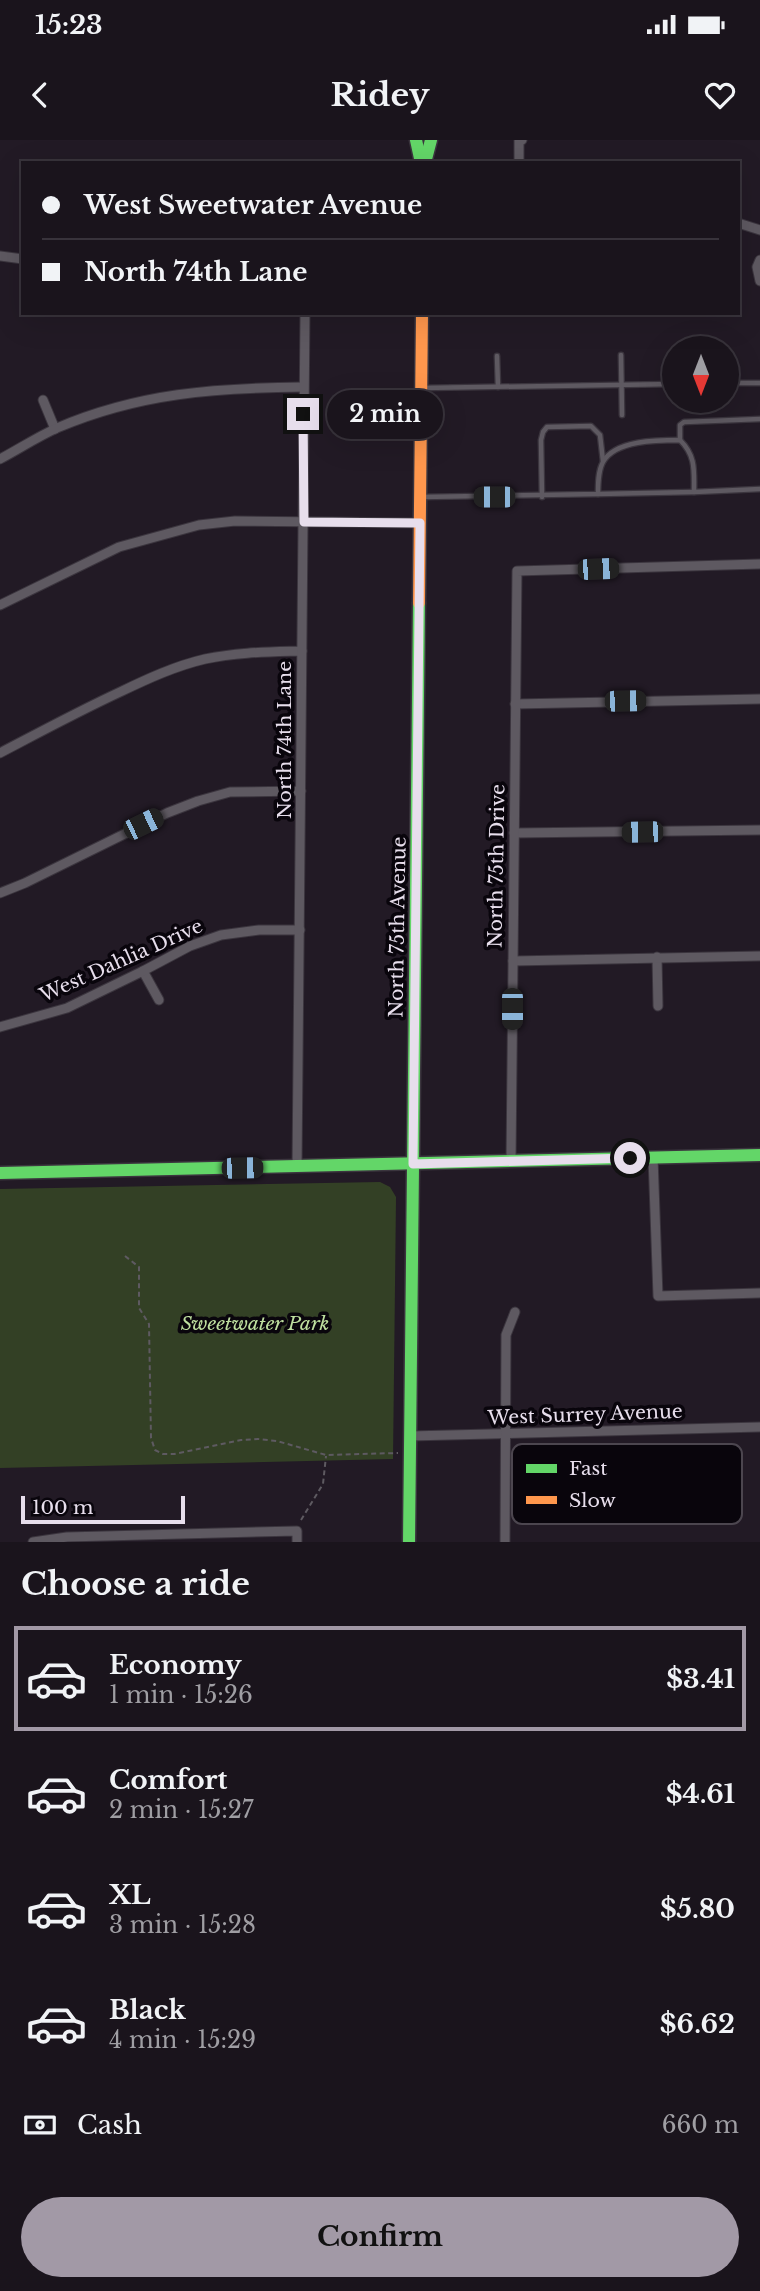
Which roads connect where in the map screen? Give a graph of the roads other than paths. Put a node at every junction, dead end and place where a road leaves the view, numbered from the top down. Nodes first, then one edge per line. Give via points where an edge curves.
1 (416, 140) edge
2 (520, 141) edge
3 (428, 142) edge
4 (422, 161) edge
5 (423, 161) edge
6 (519, 161) edge
7 (740, 224) edge
8 (760, 230) edge
9 (0, 256) edge
10 (21, 259) edge
11 (760, 260) edge
12 (760, 281) edge
13 (305, 315) edge
14 (422, 315) edge
15 (621, 355) dead end
16 (498, 356) dead end
17 (739, 383) edge
18 (760, 383) edge
19 (662, 384) edge
20 (621, 385) junction
21 (303, 387) junction
22 (498, 387) junction
23 (421, 388) junction
24 (43, 400) dead end
25 (622, 415) dead end
26 (760, 419) edge
27 (55, 429) junction
28 (680, 440) junction
29 (0, 459) edge
30 (603, 462) junction
31 (760, 489) edge
32 (694, 492) junction
33 (598, 494) junction
34 (421, 497) junction
35 (542, 497) junction
36 (304, 522) junction
37 (420, 523) junction
38 (760, 564) edge
39 (0, 605) edge
40 (302, 651) junction
41 (760, 699) edge
42 (515, 704) junction
43 (0, 753) edge
44 (301, 791) junction
45 (760, 830) edge
46 (514, 833) junction
47 (0, 892) edge
48 (300, 930) junction
49 (760, 956) edge
50 (657, 957) junction
51 (513, 961) junction
52 (143, 971) junction
53 (159, 999) dead end
54 (658, 1006) dead end
55 (0, 1027) edge
56 (760, 1155) edge
57 (653, 1157) junction
58 (511, 1161) junction
59 (413, 1164) junction
60 (297, 1167) junction
61 (0, 1173) edge
62 (760, 1293) edge
63 (515, 1312) dead end
64 (760, 1427) edge
65 (504, 1434) junction
66 (410, 1436) junction
67 (297, 1537) edge
68 (33, 1542) edge
69 (409, 1542) edge
70 (505, 1542) edge

1 - 4 main road
2 - 6 street
3 - 5 main road
7 - 8 street
9 - 10 street
11 - 12 street
13 - 21 street, North 74th Lane
14 - 23 main road, North 75th Avenue
15 - 20 lane
16 - 22 lane
17 - 18 lane
19 - 20 lane
20 - 22 lane
20 - 25 lane
21 - 27 street via 234,387 169,394 111,408
21 - 36 street, North 74th Lane
22 - 23 lane
23 - 34 main road, North 75th Avenue
24 - 27 street
26 - 28 lane via 684,422
27 - 29 street
28 - 30 lane via 622,446
28 - 32 lane via 690,450
30 - 33 lane
30 - 35 lane via 600,435 592,426 547,427 541,440
31 - 32 lane
32 - 33 lane
33 - 35 lane
34 - 35 lane
34 - 37 main road, North 75th Avenue
36 - 37 street
36 - 39 street via 199,525 166,534 119,547
36 - 40 street, North 74th Lane
37 - 59 main road, North 75th Avenue
38 - 42 street, North 75th Drive via 517,571
40 - 43 street via 237,653 179,667
40 - 44 street, North 74th Lane
41 - 42 street
42 - 46 street, North 75th Drive
44 - 47 street via 230,792 198,801
44 - 48 street, North 74th Lane
45 - 46 street
46 - 51 street, North 75th Drive
48 - 52 street, West Dahlia Drive via 221,935
48 - 60 street, North 74th Lane
49 - 50 street
50 - 51 street
50 - 54 street
51 - 58 street, North 75th Drive
52 - 53 street
52 - 55 street, West Dahlia Drive via 67,1007
56 - 57 main road
57 - 58 main road
57 - 62 street via 658,1296
58 - 59 main road
59 - 60 main road
59 - 66 main road, North 75th Avenue
60 - 61 main road
63 - 65 street via 506,1335
64 - 65 street, West Surrey Avenue
65 - 66 street, West Surrey Avenue
65 - 70 street
66 - 69 main road, North 75th Avenue
67 - 68 street via 67,1537

